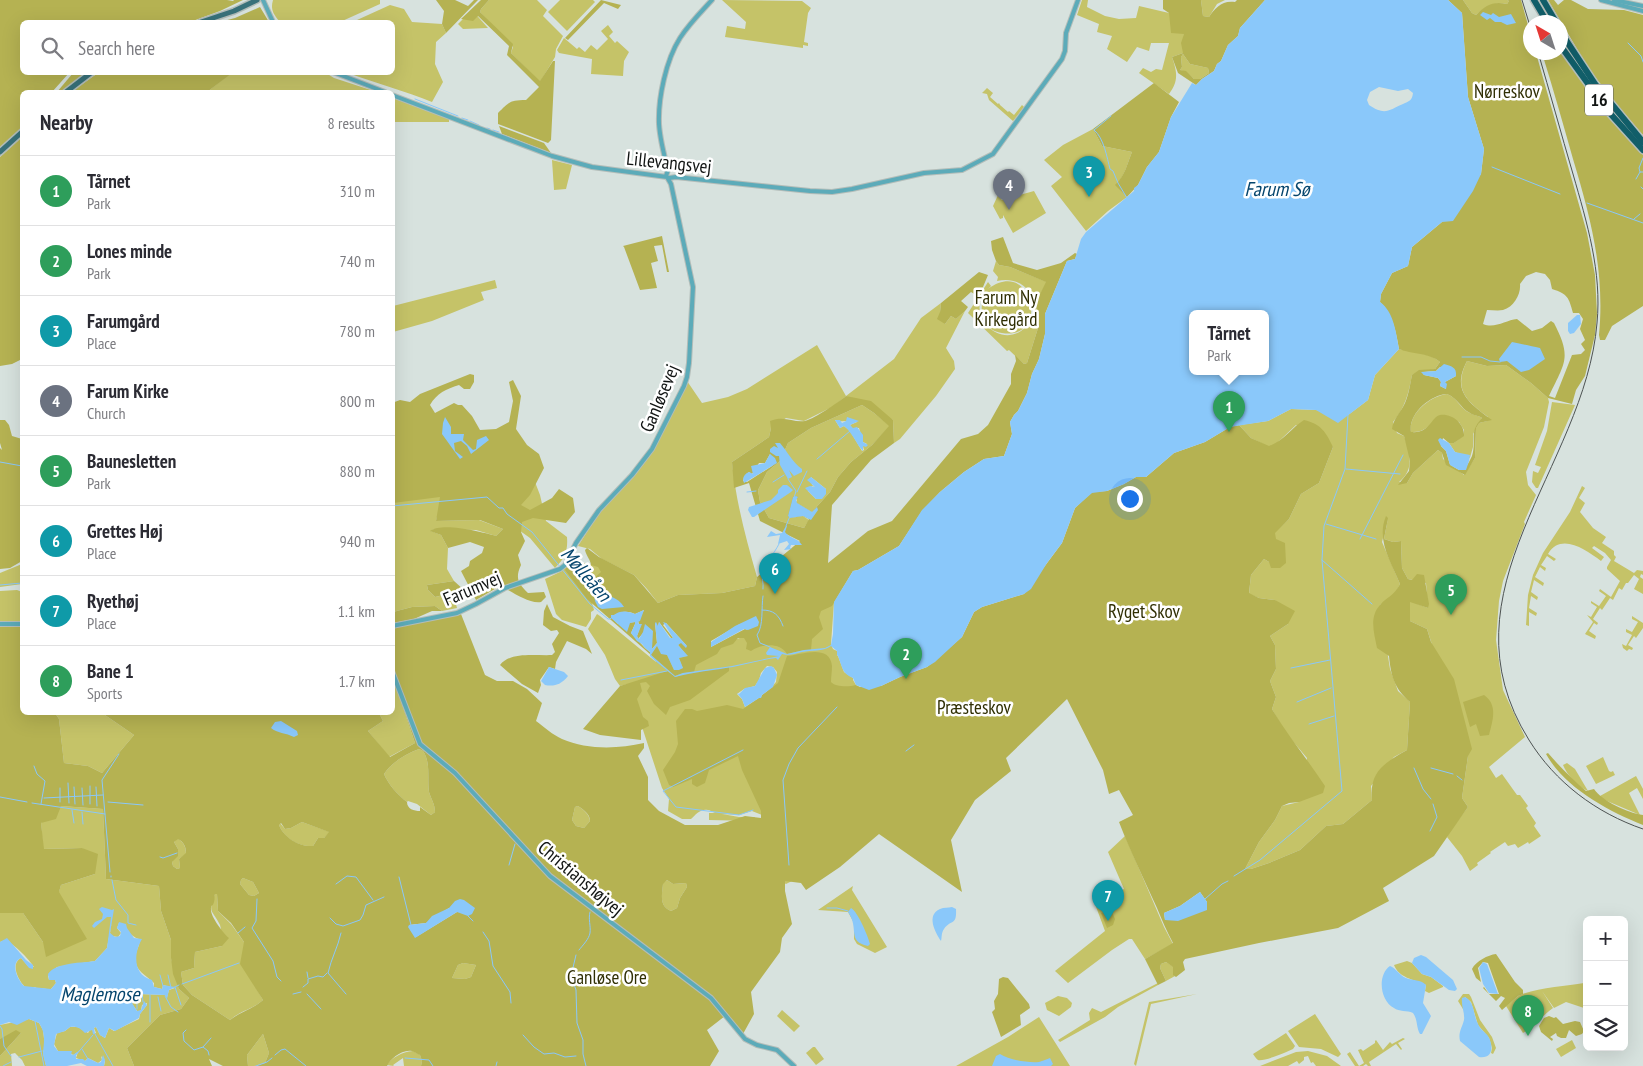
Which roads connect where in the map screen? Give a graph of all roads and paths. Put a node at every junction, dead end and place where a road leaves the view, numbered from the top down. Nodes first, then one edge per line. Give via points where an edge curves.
1 (257, 0) edge
2 (263, 0) edge
3 (712, 0) edge
4 (1078, 0) edge
5 (1534, 0) edge
6 (1543, 0) edge
7 (1601, 0) edge
8 (1614, 0) edge
9 (1643, 6) edge
10 (1643, 11) edge
11 (1543, 15) edge
12 (1552, 15) edge
13 (207, 20) edge
14 (272, 20) edge
15 (1568, 43) edge
16 (1568, 58) edge
17 (88, 75) edge
18 (341, 75) edge
19 (69, 90) edge
20 (380, 90) edge
21 (395, 96) edge
22 (20, 134) edge
23 (1643, 142) edge
24 (1643, 150) edge
25 (0, 152) edge
26 (668, 177) junction
27 (562, 568) joint
28 (0, 624) edge
29 (20, 624) edge
30 (395, 625) edge
31 (395, 679) edge
32 (794, 1066) edge

1 - 13 main road
2 - 14 street
3 - 26 street, Ganløsevej via 680,39 665,76 659,123
4 - 26 street, Lillevangsvej via 1066,33 1062,59 996,152 966,169 832,192
5 - 11 highway
6 - 12 highway
7 - 10 street
8 - 9 street
15 - 23 highway, 16 via 1595,84
16 - 24 highway, 16 via 1607,110
17 - 19 main road
18 - 20 street
21 - 26 street, Lillevangsvej via 560,159 597,168
22 - 25 main road
26 - 27 street, Ganløsevej via 693,287 687,377 652,449 599,510
27 - 30 street, Farumvej via 505,588 457,613
28 - 29 street
31 - 32 street, Christianshøjvej via 420,744 455,773 550,876 711,998 745,1040 777,1050

